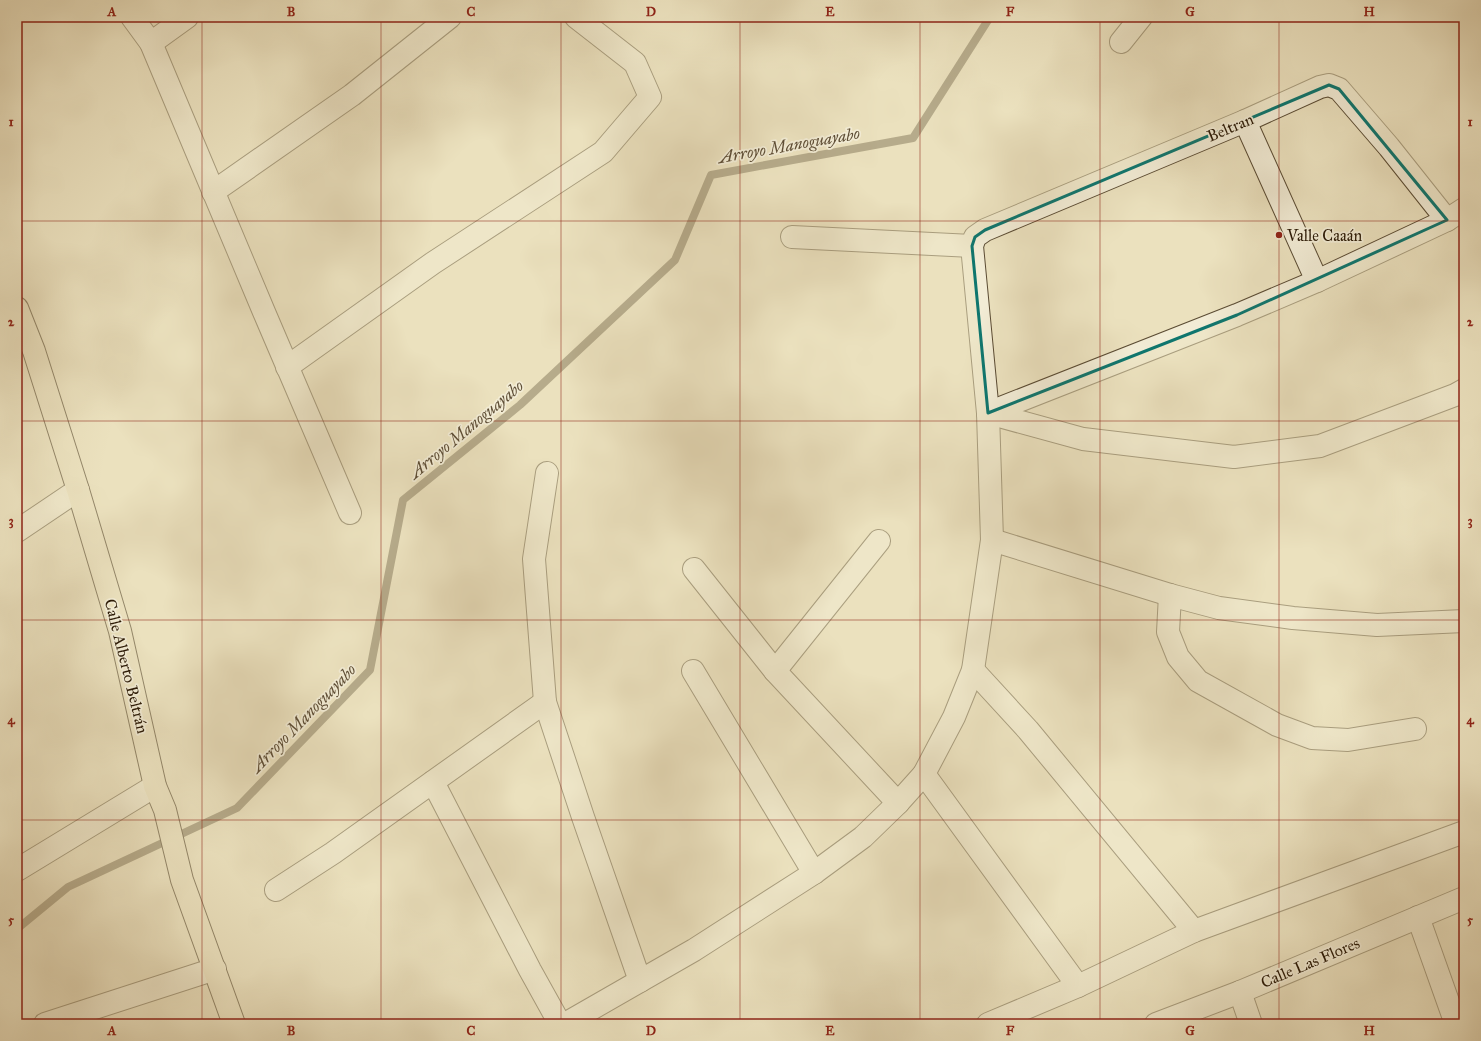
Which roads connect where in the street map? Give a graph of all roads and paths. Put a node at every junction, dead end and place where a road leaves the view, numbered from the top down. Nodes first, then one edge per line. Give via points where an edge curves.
1 (132, 17) edge
2 (187, 17) edge
3 (450, 17) edge
4 (576, 17) edge
5 (1142, 17) edge
6 (1121, 42) dead end
7 (151, 43) junction
8 (1245, 121) junction
9 (213, 192) junction
10 (1456, 214) edge
11 (792, 237) dead end
12 (972, 246) junction
13 (1317, 281) junction
14 (17, 308) edge
15 (287, 367) junction
16 (1464, 390) edge
17 (988, 413) junction
18 (547, 473) dead end
19 (78, 490) junction
20 (350, 513) dead end
21 (17, 531) edge
22 (992, 540) junction
23 (879, 541) dead end
24 (694, 569) dead end
25 (1170, 596) junction
26 (1464, 621) edge
27 (973, 670) junction
28 (693, 671) dead end
29 (775, 671) junction
30 (545, 702) junction
31 (1415, 730) dead end
32 (924, 774) junction
33 (433, 782) junction
34 (156, 786) junction
35 (898, 803) junction
36 (1464, 832) edge
37 (17, 870) edge
38 (814, 873) junction
39 (276, 890) dead end
40 (1464, 898) edge
41 (1418, 917) junction
42 (1194, 931) junction
43 (215, 969) junction
44 (640, 982) junction
45 (1078, 986) junction
46 (1240, 992) junction
47 (45, 1024) edge
48 (234, 1024) edge
49 (560, 1024) edge
50 (565, 1024) edge
51 (988, 1024) edge
52 (1156, 1024) edge
53 (1252, 1024) edge
54 (1456, 1024) edge

1 - 7 street
2 - 7 street
3 - 9 street via 352,95
4 - 15 street via 635,63 650,97 603,152 434,263
5 - 6 street
7 - 9 street
8 - 10 street, Beltran via 1320,87 1329,85 1339,89 1389,147
8 - 12 street, Beltran via 985,230 975,238
8 - 13 street
9 - 15 street
10 - 13 street
11 - 12 street
12 - 17 street
13 - 17 street via 1237,316
14 - 19 main road, Calle Alberto Beltrán via 34,351
15 - 20 street
16 - 17 street via 1320,446 1234,457 1083,439
17 - 22 street
18 - 30 street via 534,559
19 - 21 street
19 - 34 main road, Calle Alberto Beltrán via 120,631
22 - 25 street
22 - 27 street
23 - 29 street
24 - 29 street
25 - 26 street via 1220,608 1301,619 1377,625
25 - 31 street via 1168,632 1178,657 1198,681 1277,725 1312,738 1348,740
27 - 32 street via 954,717
27 - 42 street via 1028,730
28 - 38 street
29 - 35 street
30 - 33 street
30 - 44 street
32 - 35 street
32 - 45 street
33 - 39 street
33 - 49 street
34 - 37 street
34 - 43 main road, Calle Alberto Beltrán via 165,810 182,880
35 - 38 street via 863,837
36 - 42 street
38 - 44 street
40 - 41 street, Calle Las Flores
41 - 46 street, Calle Las Flores
41 - 54 street
42 - 45 street
43 - 47 street
43 - 48 main road, Calle Alberto Beltrán
44 - 50 street
45 - 51 street
46 - 52 street, Calle Las Flores
46 - 53 street

